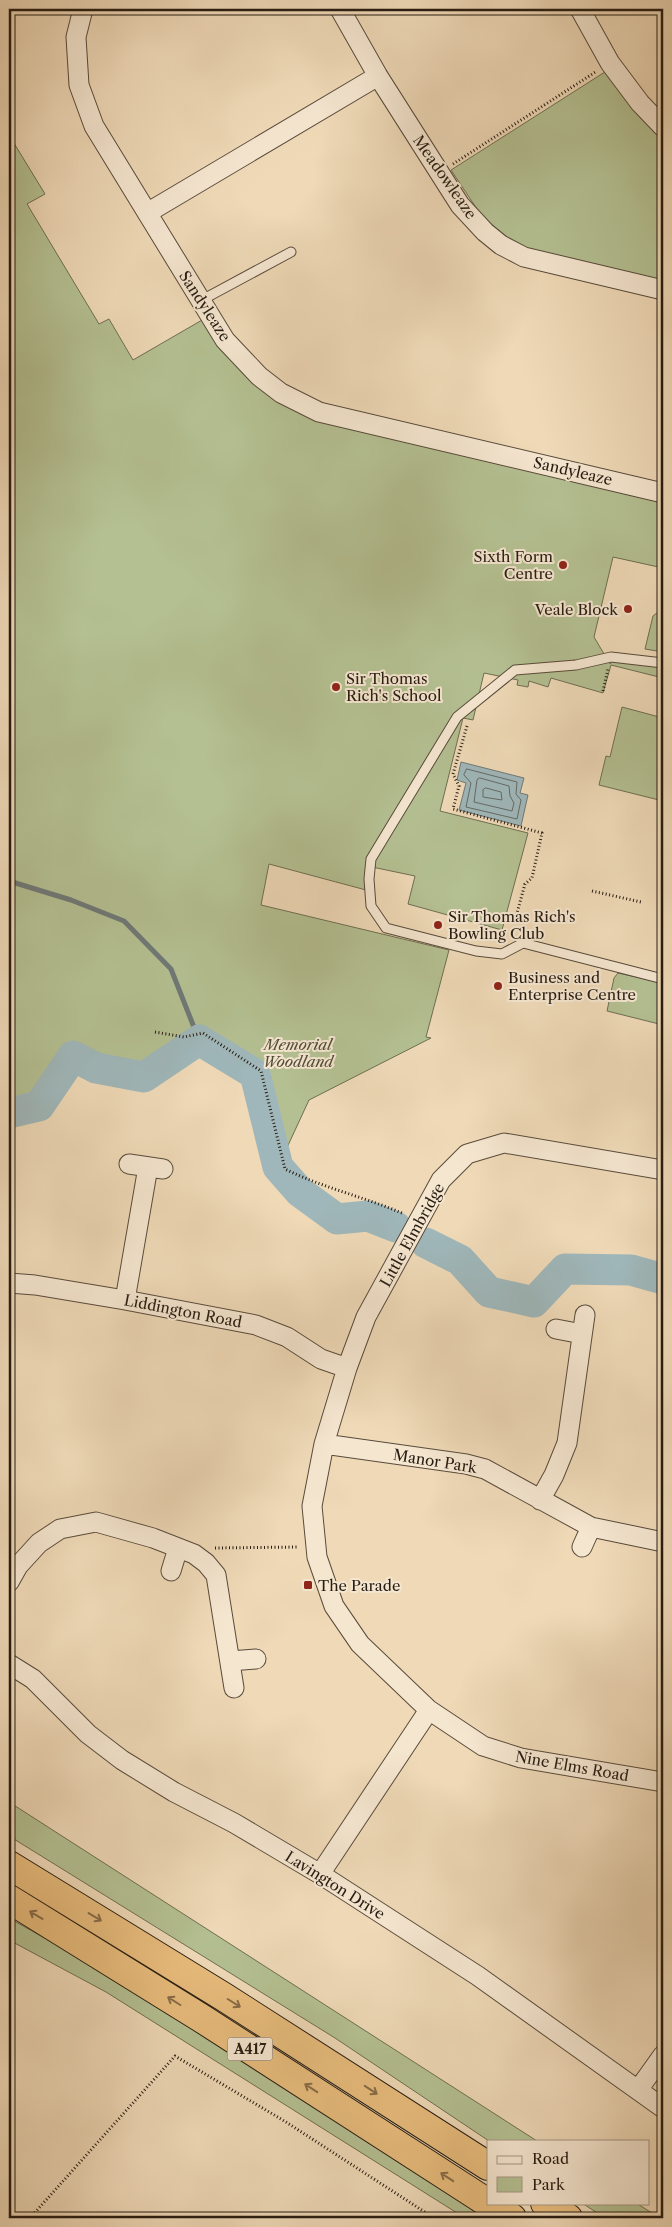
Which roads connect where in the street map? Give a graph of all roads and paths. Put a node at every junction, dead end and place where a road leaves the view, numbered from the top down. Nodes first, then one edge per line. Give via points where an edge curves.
1 (83, 9) edge
2 (340, 9) edge
3 (580, 9) edge
4 (610, 63) junction
5 (378, 76) junction
6 (663, 127) edge
7 (439, 172) junction
8 (147, 213) junction
9 (291, 252) dead end
10 (663, 290) edge
11 (200, 301) junction
12 (663, 492) edge
13 (663, 663) edge
14 (468, 723) dead end
15 (592, 891) dead end
16 (641, 902) dead end
17 (516, 920) dead end
18 (663, 979) edge
19 (155, 1032) dead end
20 (129, 1164) dead end
21 (663, 1170) edge
22 (419, 1220) junction
23 (9, 1283) edge
24 (125, 1300) junction
25 (585, 1315) dead end
26 (556, 1329) dead end
27 (582, 1334) junction
28 (347, 1368) junction
29 (324, 1444) junction
30 (540, 1500) junction
31 (591, 1528) junction
32 (663, 1542) edge
33 (298, 1547) dead end
34 (582, 1547) dead end
35 (178, 1548) junction
36 (208, 1550) dead end
37 (171, 1571) dead end
38 (9, 1582) edge
39 (256, 1659) dead end
40 (230, 1661) junction
41 (9, 1664) edge
42 (234, 1688) dead end
43 (429, 1710) junction
44 (663, 1782) edge
45 (9, 1865) edge
46 (320, 1874) junction
47 (9, 1899) edge
48 (663, 2055) edge
49 (638, 2090) junction
50 (663, 2108) edge
51 (487, 2165) edge
52 (487, 2202) edge
53 (490, 2204) edge
54 (547, 2204) edge
55 (30, 2218) edge
56 (434, 2218) edge
57 (512, 2218) edge
58 (568, 2218) edge

1 - 8 street, Sandyleaze via 76,37 80,85 94,126
2 - 5 street, Meadowleaze
3 - 4 street
4 - 6 street via 640,104
4 - 7 path
5 - 7 street, Meadowleaze
5 - 8 street
7 - 10 street, Meadowleaze via 460,205 501,245 524,257
8 - 11 street, Sandyleaze
9 - 11 lane
11 - 12 street, Sandyleaze via 224,340 259,376 281,393 319,412
13 - 18 lane via 611,657 576,665 515,670 458,716 383,836 371,859 369,879 371,906 386,928 476,951 502,954 523,943
14 - 17 path via 452,774 458,786 453,810 542,832 532,878 526,884
15 - 16 path
19 - 22 path via 187,1037 203,1033 261,1071 285,1169
20 - 24 street via 155,1168
21 - 22 street, Little Elmbridge via 504,1143 467,1154 442,1180
22 - 28 street, Little Elmbridge via 366,1317
23 - 24 street, Liddington Road via 34,1284
24 - 28 street, Liddington Road via 256,1325 287,1337 321,1359
25 - 27 street
26 - 27 street
27 - 30 street via 567,1443
28 - 29 street, Nine Elms Road
29 - 30 street, Manor Park via 466,1464 485,1469
29 - 43 street, Nine Elms Road via 312,1506 313,1526 317,1557 334,1606 360,1644
30 - 31 street, Manor Park
31 - 32 street, Manor Park
31 - 34 street
33 - 36 path
35 - 37 street
35 - 38 street via 96,1522 77,1524 60,1529 39,1543 18,1566
35 - 40 street via 194,1554 216,1575
39 - 40 street
40 - 42 street
41 - 46 street, Lavington Drive via 33,1679 88,1734 122,1760
43 - 44 street, Nine Elms Road via 484,1746 520,1758
43 - 46 street
45 -> 51 highway, A417 via 216,1992
46 - 49 street, Lavington Drive via 478,1976
52 -> 47 highway, A417
48 - 49 street
49 - 50 street, Lavington Drive
53 - 57 highway, A417
54 - 58 highway
55 - 56 path via 175,2056 286,2122

